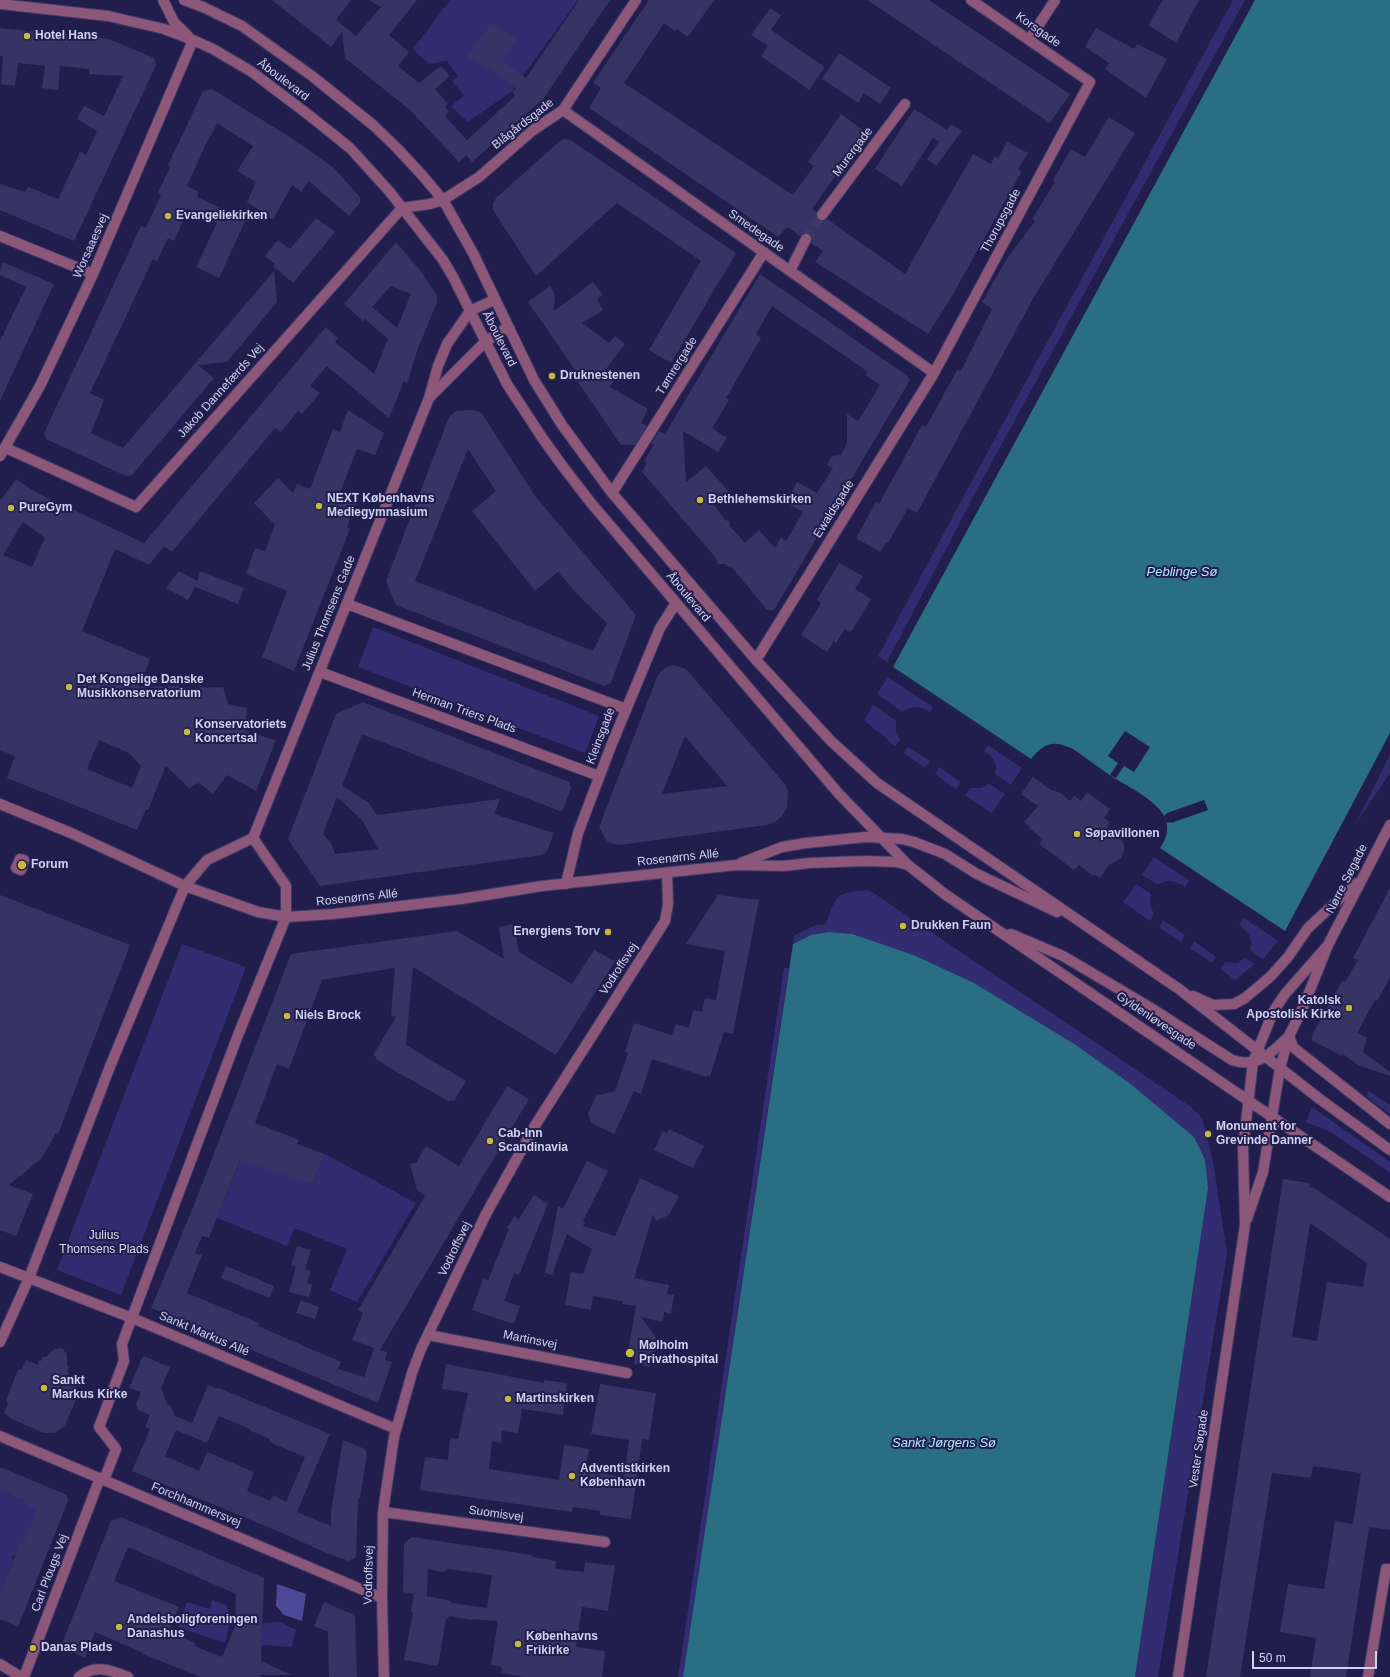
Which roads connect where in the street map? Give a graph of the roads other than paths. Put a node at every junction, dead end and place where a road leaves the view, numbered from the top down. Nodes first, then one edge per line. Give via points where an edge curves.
1 (163, 0) edge
2 (184, 0) edge
3 (636, 0) edge
4 (971, 0) edge
5 (1055, 0) edge
6 (0, 4) edge
7 (193, 40) junction
8 (1030, 40) junction
9 (1090, 82) joint
10 (905, 104) dead end
11 (563, 110) junction
12 (443, 200) junction
13 (402, 208) junction
14 (822, 215) tunnel mouth
15 (0, 236) edge
16 (806, 239) tunnel mouth
17 (764, 252) junction
18 (790, 271) junction
19 (93, 274) junction
20 (494, 300) junction
21 (470, 311) junction
22 (508, 327) junction
23 (485, 342) junction
24 (934, 373) junction
25 (429, 398) junction
26 (3, 452) edge
27 (612, 493) junction
28 (347, 604) junction
29 (676, 604) junction
30 (756, 660) junction
31 (320, 672) junction
32 (626, 709) junction
33 (599, 776) junction
34 (0, 804) edge
35 (1390, 825) edge
36 (879, 836) junction
37 (253, 838) junction
38 (736, 865) junction
39 (908, 866) junction
40 (667, 873) junction
41 (1362, 878) junction
42 (566, 884) junction
43 (185, 886) junction
44 (286, 918) junction
45 (987, 923) junction
46 (1086, 925) junction
47 (1328, 945) junction
48 (1179, 989) junction
49 (1289, 1036) junction
50 (1257, 1050) junction
51 (1267, 1057) junction
52 (1253, 1062) junction
53 (1280, 1068) junction
54 (1248, 1100) junction
55 (1272, 1117) junction
56 (1390, 1124) edge
57 (1390, 1150) edge
58 (1390, 1197) edge
59 (1245, 1225) junction
60 (0, 1267) edge
61 (29, 1278) junction
62 (132, 1318) junction
63 (428, 1335) junction
64 (0, 1342) edge
65 (627, 1373) dead end
66 (396, 1429) junction
67 (0, 1436) edge
68 (102, 1479) junction
69 (383, 1512) junction
70 (605, 1542) dead end
71 (1388, 1569) edge
72 (382, 1598) junction
73 (0, 1664) edge
74 (23, 1677) edge
75 (79, 1677) edge
76 (128, 1677) edge
77 (384, 1677) edge
78 (1178, 1677) edge
79 (1368, 1677) edge

1 - 7 street via 174,22
2 - 12 street, Åboulevard via 242,26 312,76 373,125
3 - 11 street, Blågårdsgade
4 - 8 street, Korsgade
5 - 8 street
6 - 7 street, Åboulevard via 108,16 157,27
7 - 13 street, Åboulevard via 239,64 350,148
7 - 19 street, Worsaaesvej
8 - 9 street, Korsgade
9 - 24 street, Thorupsgade
10 - 14 street, Murergade
11 - 12 street, Blågårdsgade via 532,131 479,177
11 - 17 street, Smedegade
12 - 13 street, Blågårdsgade
12 - 20 street, Åboulevard via 473,253
13 - 21 street, Åboulevard via 443,260
13 - 26 street, Jakob Dannefærds Vej via 136,507
15 - 19 street
16 - 18 street
17 - 18 street, Smedegade
17 - 27 street, Tømrergade
18 - 24 street, Smedegade
19 - 26 street, Worsaaesvej via 40,386
20 - 21 street
20 - 22 street, Åboulevard
21 - 23 street, Åboulevard
21 - 25 street, Julius Thomsens Gade via 447,344
22 - 23 street, Julius Thomsens Gade
22 - 27 street, Åboulevard via 538,387 562,425
23 - 25 street, Julius Thomsens Gade
23 - 29 street, Åboulevard via 507,384 560,462
24 - 30 street, Ewaldsgade
25 - 28 street, Julius Thomsens Gade
27 - 30 street, Åboulevard
28 - 31 street, Julius Thomsens Gade
28 - 32 street
29 - 32 street, Kleinsgade via 660,628
29 - 36 street, Åboulevard via 839,794
30 - 46 street, Åboulevard via 831,741 877,783
31 - 33 street, Herman Triers Plads
31 - 37 street, Julius Thomsens Gade
32 - 33 street, Kleinsgade
33 - 42 street, Kleinsgade via 578,833
34 - 43 street, Rosenørns Allé
35 - 41 street, Nørre Søgade
36 - 38 street, Rosenørns Allé via 782,847
36 - 39 street, Åboulevard
36 - 46 street, Rosenørns Allé via 929,847 976,874
37 - 43 street via 207,860
37 - 44 street via 286,886
38 - 39 street, Rosenørns Allé via 784,866 865,861 896,862
38 - 40 street, Rosenørns Allé
39 - 45 street, Gyldenløvesgade via 946,896
40 - 42 street, Rosenørns Allé
40 - 63 street, Vodroffsvej via 668,904 665,921 536,1124 486,1214
41 - 47 street, Nørre Søgade
41 - 48 street via 1308,928 1288,957 1270,977 1245,998 1234,1004 1213,1004
42 - 44 street, Rosenørns Allé via 341,914
43 - 44 street, Rosenørns Allé via 258,912
43 - 61 street via 110,1064
44 - 62 street via 243,1021
45 - 52 street via 1063,956 1232,1060
45 - 54 street, Gyldenløvesgade
46 - 48 street
47 - 49 street, Nørre Søgade
47 - 50 street, Nørre Søgade via 1285,994
48 - 50 street
49 - 51 street
49 - 53 street, Nørre Søgade
49 - 56 street via 1299,1052
50 - 51 street
50 - 52 street, Nørre Søgade
51 - 52 street
51 - 53 street
52 - 54 street, Vester Søgade
53 - 55 street, Nørre Søgade
53 - 57 street
54 - 55 street, Gyldenløvesgade
54 - 59 street, Vester Søgade via 1243,1164
55 - 58 street, Gyldenløvesgade
55 - 59 street, Vester Søgade via 1263,1172
59 - 78 street, Vester Søgade
60 - 61 street, Sankt Markus Allé
61 - 62 street, Sankt Markus Allé
61 - 64 street
62 - 66 street, Sankt Markus Allé
62 - 68 street, Carl Plougs Vej via 122,1344 124,1361 99,1427 116,1449
63 - 65 street, Martinsvej
63 - 66 street, Vodroffsvej via 412,1373
66 - 69 street, Vodroffsvej
67 - 68 street, Forchhammersvej
68 - 72 street, Forchhammersvej
68 - 74 street, Carl Plougs Vej
69 - 70 street, Suomisvej
69 - 72 street, Vodroffsvej
71 - 79 street
72 - 77 street, Vodroffsvej
73 - 74 street
75 - 76 street via 89,1670 98,1669 111,1670

